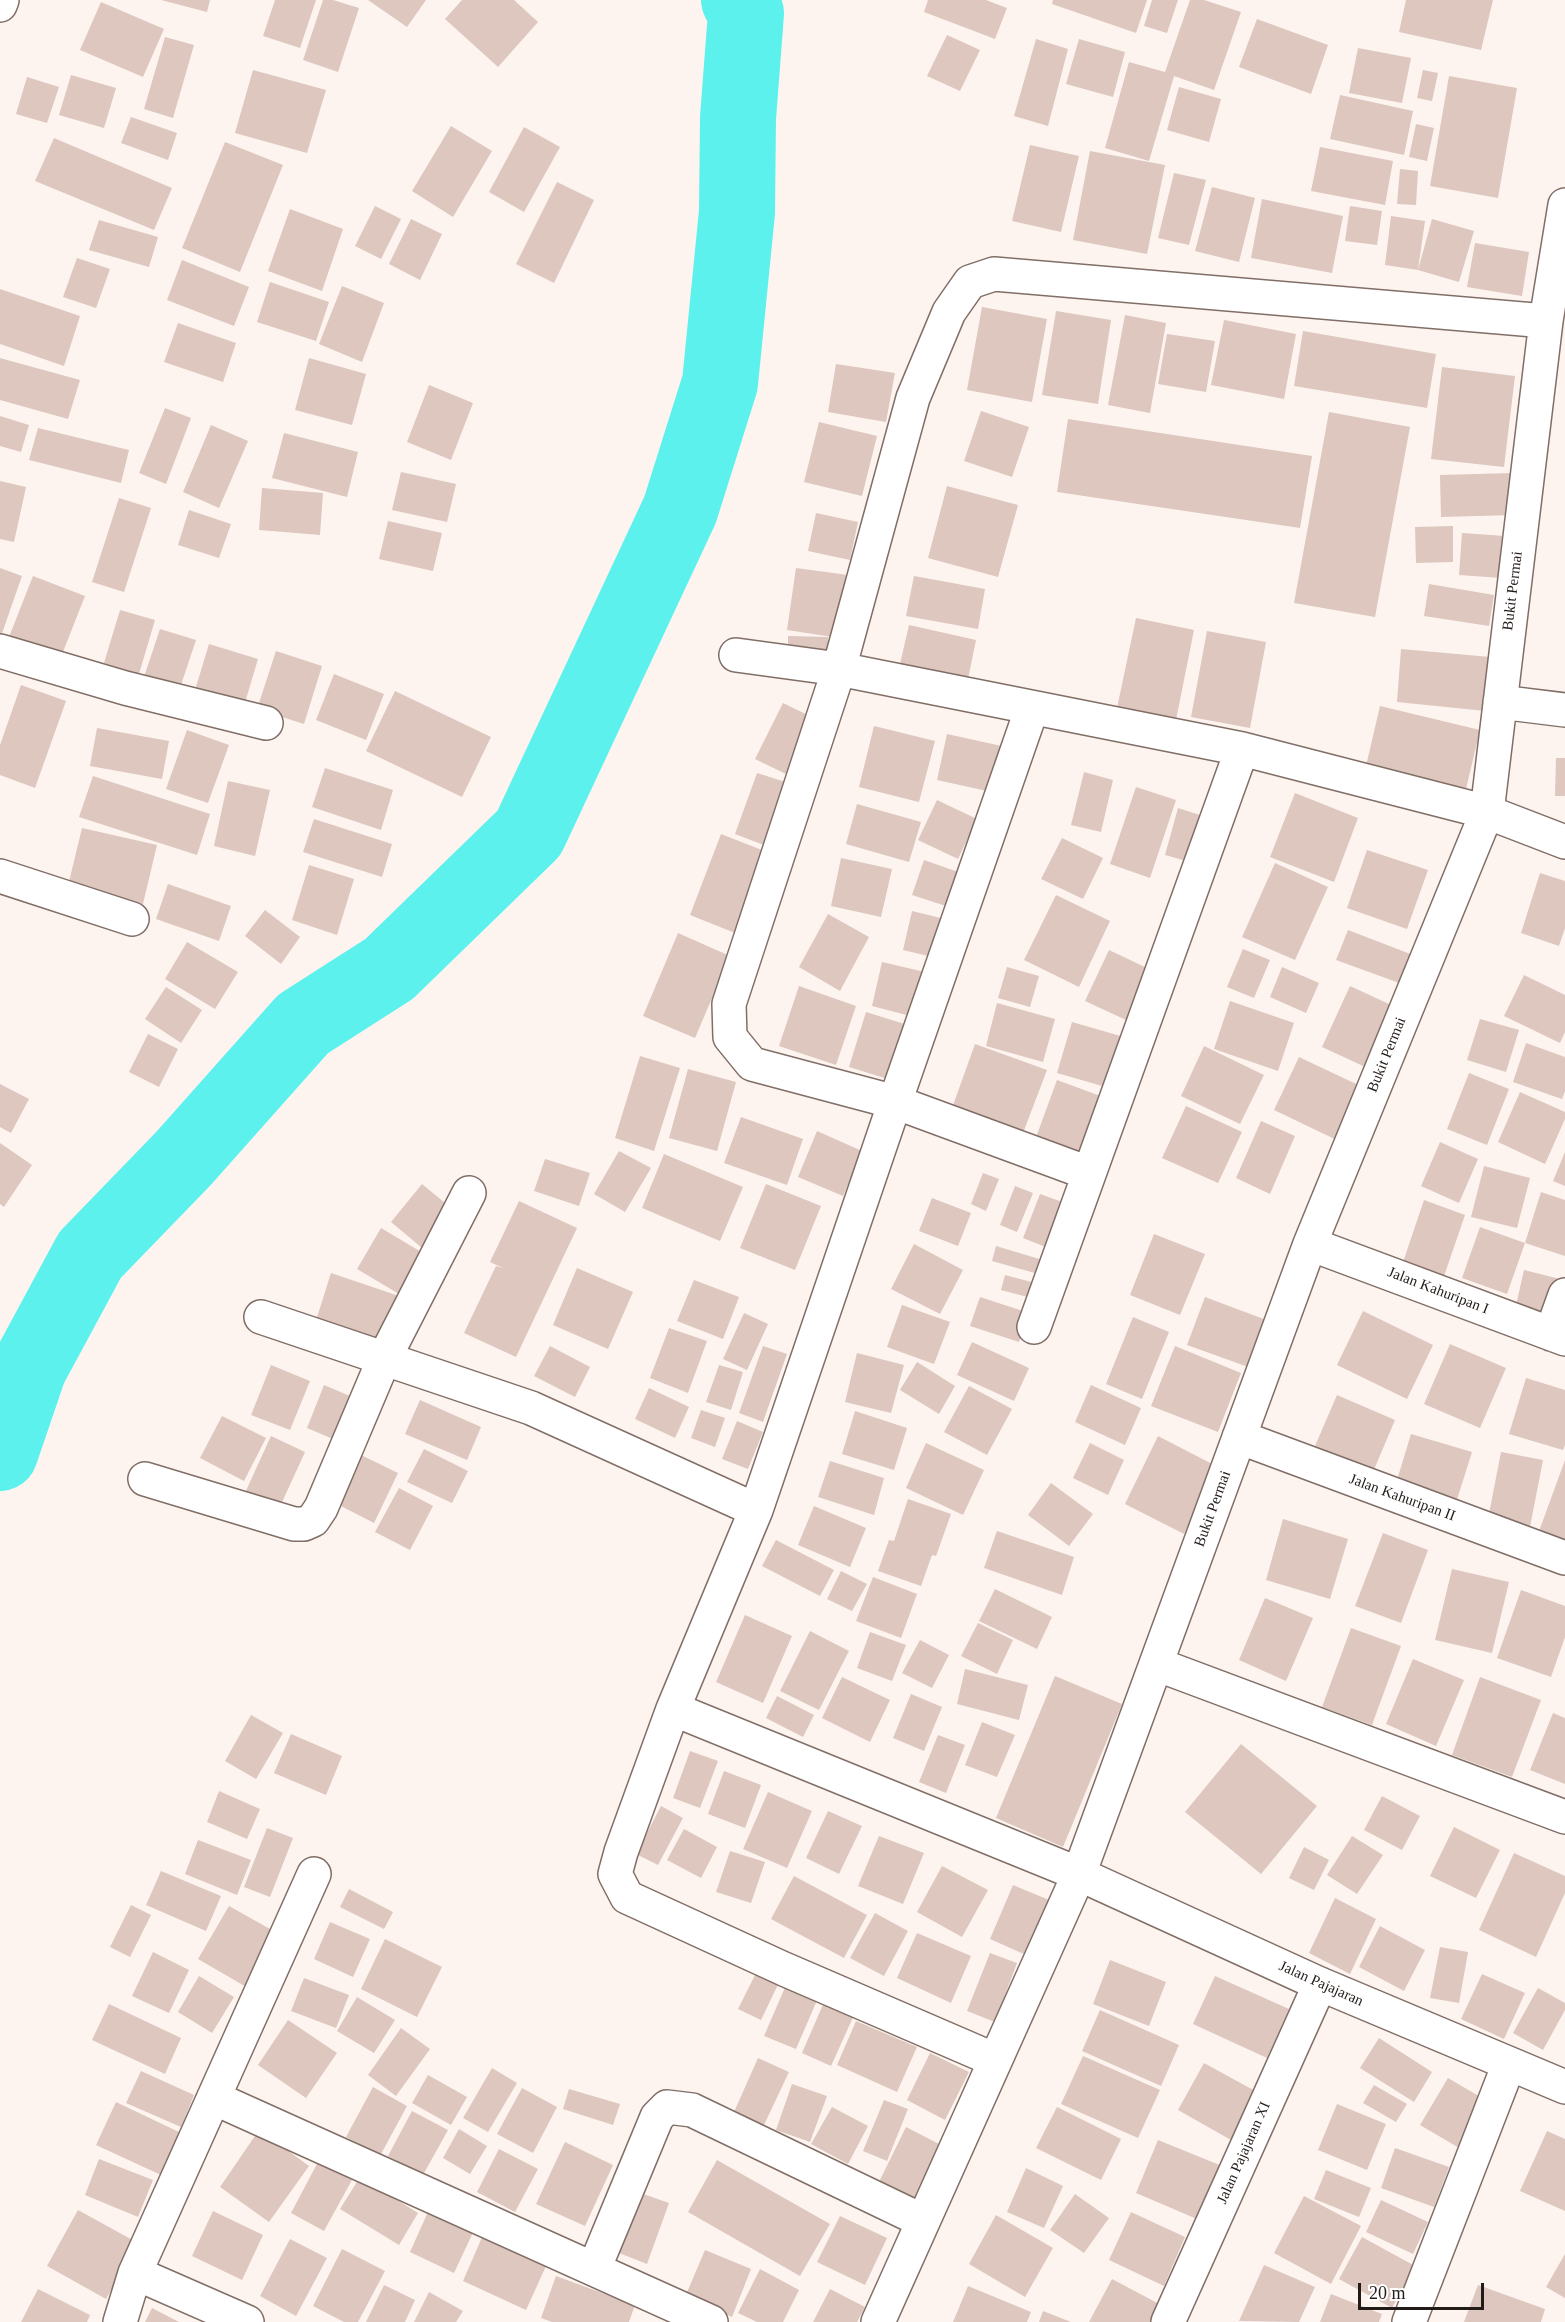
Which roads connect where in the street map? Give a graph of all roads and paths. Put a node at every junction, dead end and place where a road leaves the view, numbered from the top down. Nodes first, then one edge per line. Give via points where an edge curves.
1 (2, 0) edge
2 (0, 5) edge
3 (1565, 205) edge
4 (1546, 321) junction
5 (0, 651) edge
6 (736, 655) dead end
7 (839, 669) junction
8 (1500, 702) junction
9 (1032, 708) junction
10 (1565, 710) edge
11 (266, 723) dead end
12 (1242, 749) junction
13 (1487, 812) junction
14 (1565, 842) edge
15 (0, 876) edge
16 (132, 919) dead end
17 (895, 1102) junction
18 (1088, 1173) junction
19 (469, 1193) dead end
20 (1310, 1244) junction
21 (1565, 1295) edge
22 (261, 1317) dead end
23 (1034, 1327) dead end
24 (1558, 1336) edge
25 (384, 1359) junction
26 (1239, 1437) junction
27 (144, 1479) dead end
28 (756, 1510) junction
29 (1565, 1558) edge
30 (1156, 1665) junction
31 (673, 1709) junction
32 (1565, 1817) edge
33 (314, 1874) dead end
34 (1079, 1874) junction
35 (1320, 1984) junction
36 (995, 2060) junction
37 (1509, 2064) junction
38 (1565, 2087) edge
39 (214, 2098) junction
40 (923, 2221) junction
41 (594, 2269) junction
42 (135, 2273) junction
43 (120, 2322) edge
44 (248, 2322) edge
45 (711, 2322) edge
46 (878, 2322) edge
47 (1168, 2322) edge
48 (1408, 2322) edge

1 - 2 street
3 - 4 street, Bukit Permai
4 - 7 street via 993,274 970,282 949,312 913,398
4 - 8 street, Bukit Permai
5 - 11 street via 125,688
6 - 7 street
7 - 9 street
7 - 17 street via 729,1004 730,1037 752,1064
8 - 10 street
8 - 13 street, Bukit Permai
9 - 12 street
9 - 17 street
12 - 13 street
12 - 18 street
13 - 14 street
13 - 20 street, Bukit Permai
15 - 16 street
17 - 18 street
17 - 28 street
18 - 23 street
19 - 25 street
20 - 24 street, Jalan Kahuripan I
20 - 26 street, Bukit Permai
21 - 24 street
22 - 25 street
25 - 27 street via 313,1520 294,1524
25 - 28 street via 531,1408
26 - 29 street, Jalan Kahuripan II
26 - 30 street, Bukit Permai
28 - 31 street
30 - 32 street
30 - 34 street, Bukit Permai
31 - 34 street, Jalan Pajajaran
31 - 36 street via 615,1874 627,1897
33 - 39 street
34 - 35 street, Jalan Pajajaran
34 - 36 street, Bukit Permai
35 - 37 street, Jalan Pajajaran
35 - 47 street, Jalan Pajajaran XI
36 - 40 street, Bukit Permai
37 - 38 street, Jalan Pajajaran
37 - 48 street
39 - 41 street
39 - 42 street
40 - 41 street via 692,2110 667,2107 657,2117
40 - 46 street, Bukit Permai
41 - 45 street
42 - 43 street
42 - 44 street

